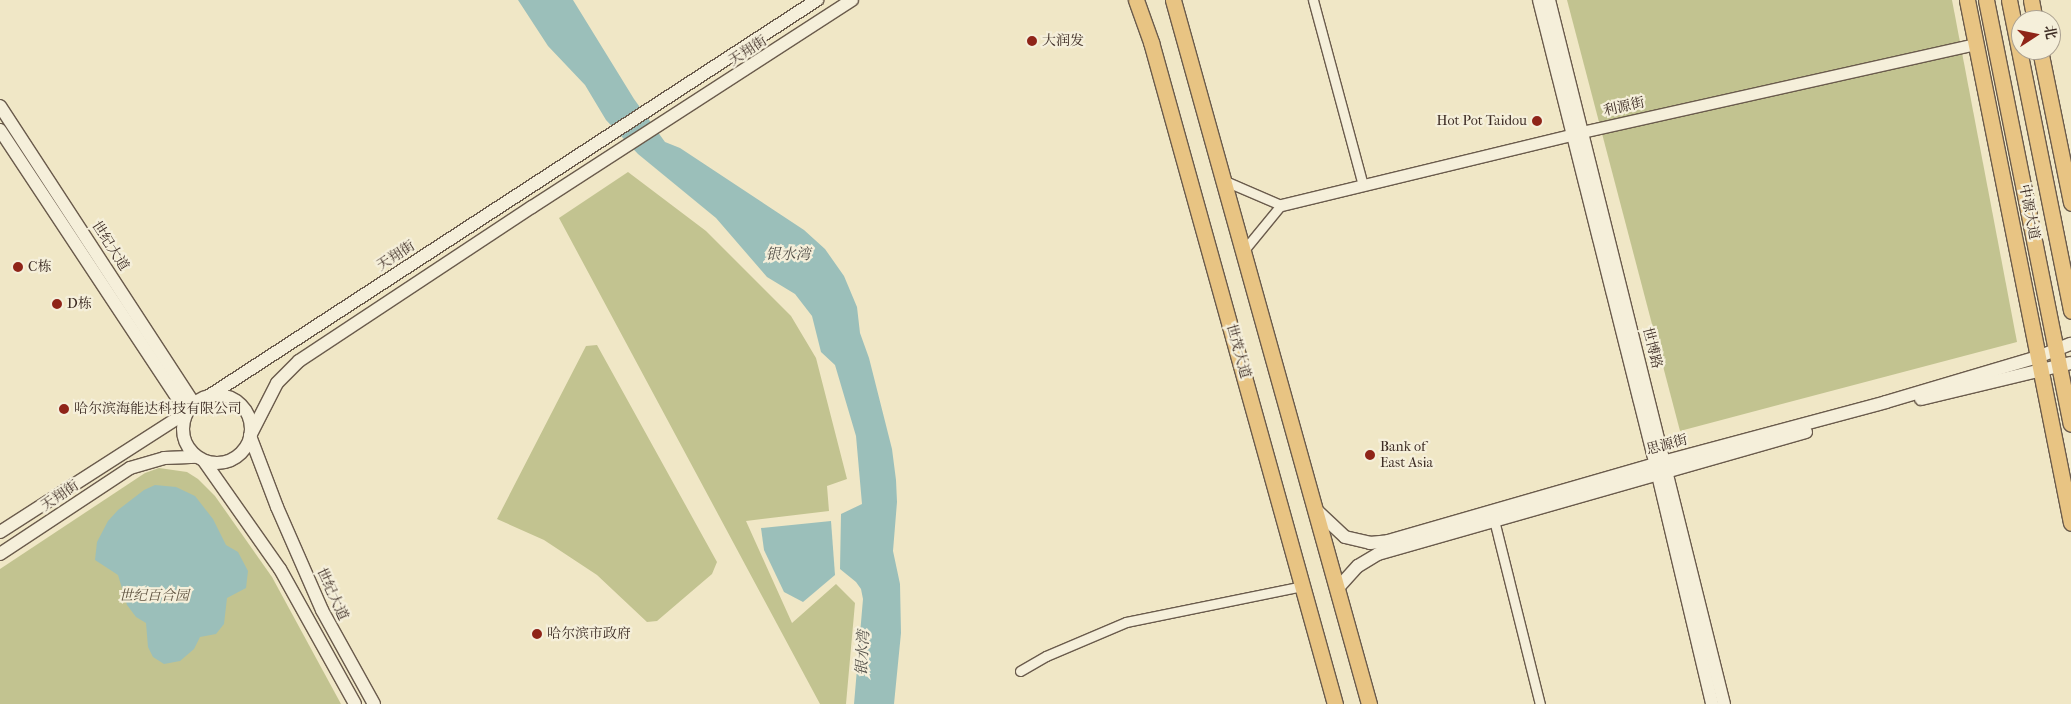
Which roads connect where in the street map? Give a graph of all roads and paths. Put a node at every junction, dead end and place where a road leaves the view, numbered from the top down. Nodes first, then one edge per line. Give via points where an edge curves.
1 (817, 0) edge
2 (852, 0) edge
3 (1136, 0) edge
4 (1173, 0) edge
5 (1313, 0) edge
6 (1539, 0) edge
7 (1548, 0) edge
8 (1967, 0) edge
9 (1986, 0) edge
10 (2009, 0) edge
11 (1976, 44) junction
12 (2042, 60) edge
13 (0, 106) edge
14 (0, 130) edge
15 (1577, 133) junction
16 (1225, 181) junction
17 (1363, 185) junction
18 (2071, 203) edge
19 (1281, 205) junction
20 (1244, 250) junction
21 (2071, 311) edge
22 (2071, 344) edge
23 (2056, 350) junction
24 (2039, 364) junction
25 (2065, 365) edge
26 (209, 396) junction
27 (191, 408) junction
28 (2071, 424) edge
29 (250, 436) junction
30 (201, 459) junction
31 (1661, 468) junction
32 (1314, 508) junction
33 (1494, 520) junction
34 (2071, 523) edge
35 (0, 532) edge
36 (0, 554) edge
37 (1303, 586) junction
38 (1337, 589) junction
39 (1020, 671) dead end
40 (355, 704) edge
41 (374, 704) edge
42 (1334, 704) edge
43 (1369, 704) edge
44 (1540, 704) edge
45 (1712, 704) edge
46 (1724, 704) edge

1 - 26 main road, 天翔街
2 - 29 main road, 天翔街 via 299,361 276,383
3 - 37 main road, 世茂大道 via 1154,52
4 - 16 main road
5 - 17 street
6 - 15 main road, 世博路
7 - 15 main road, 世博路
8 - 11 main road
9 - 23 main road, 中源大道
10 - 21 main road, 中源大道
11 - 15 street, 利源街
11 - 24 main road
12 - 18 main road
13 - 27 main road, 世纪大道
14 - 27 main road, 世纪大道
15 - 17 street, 利源街
15 - 31 main road, 世博路
16 - 19 street
16 - 20 main road
17 - 19 street, 利源街
19 - 20 street
20 - 32 main road
22 - 23 main road
23 - 24 main road
23 - 25 main road, 中源大道
24 - 25 main road
24 - 31 main road, 思源街 via 1886,402
24 - 34 main road
25 - 28 main road, 中源大道
26 - 27 main road
26 - 29 main road via 236,401 247,417
27 - 30 main road via 184,434 191,451
27 - 35 main road, 天翔街
29 - 30 main road via 245,447 230,460 212,464
29 - 41 main road, 世纪大道 via 322,610
30 - 36 main road, 天翔街 via 164,458 137,464
30 - 40 main road via 280,569
31 - 32 main road, 思源街 via 1381,542 1360,542 1345,537
31 - 33 main road, 思源街
31 - 45 main road, 世博路
31 - 46 main road, 世博路
32 - 38 main road
33 - 38 main road, 思源街 via 1371,556
33 - 44 street
37 - 39 street via 1126,622 1046,656
37 - 42 main road, 世茂大道
38 - 43 main road

